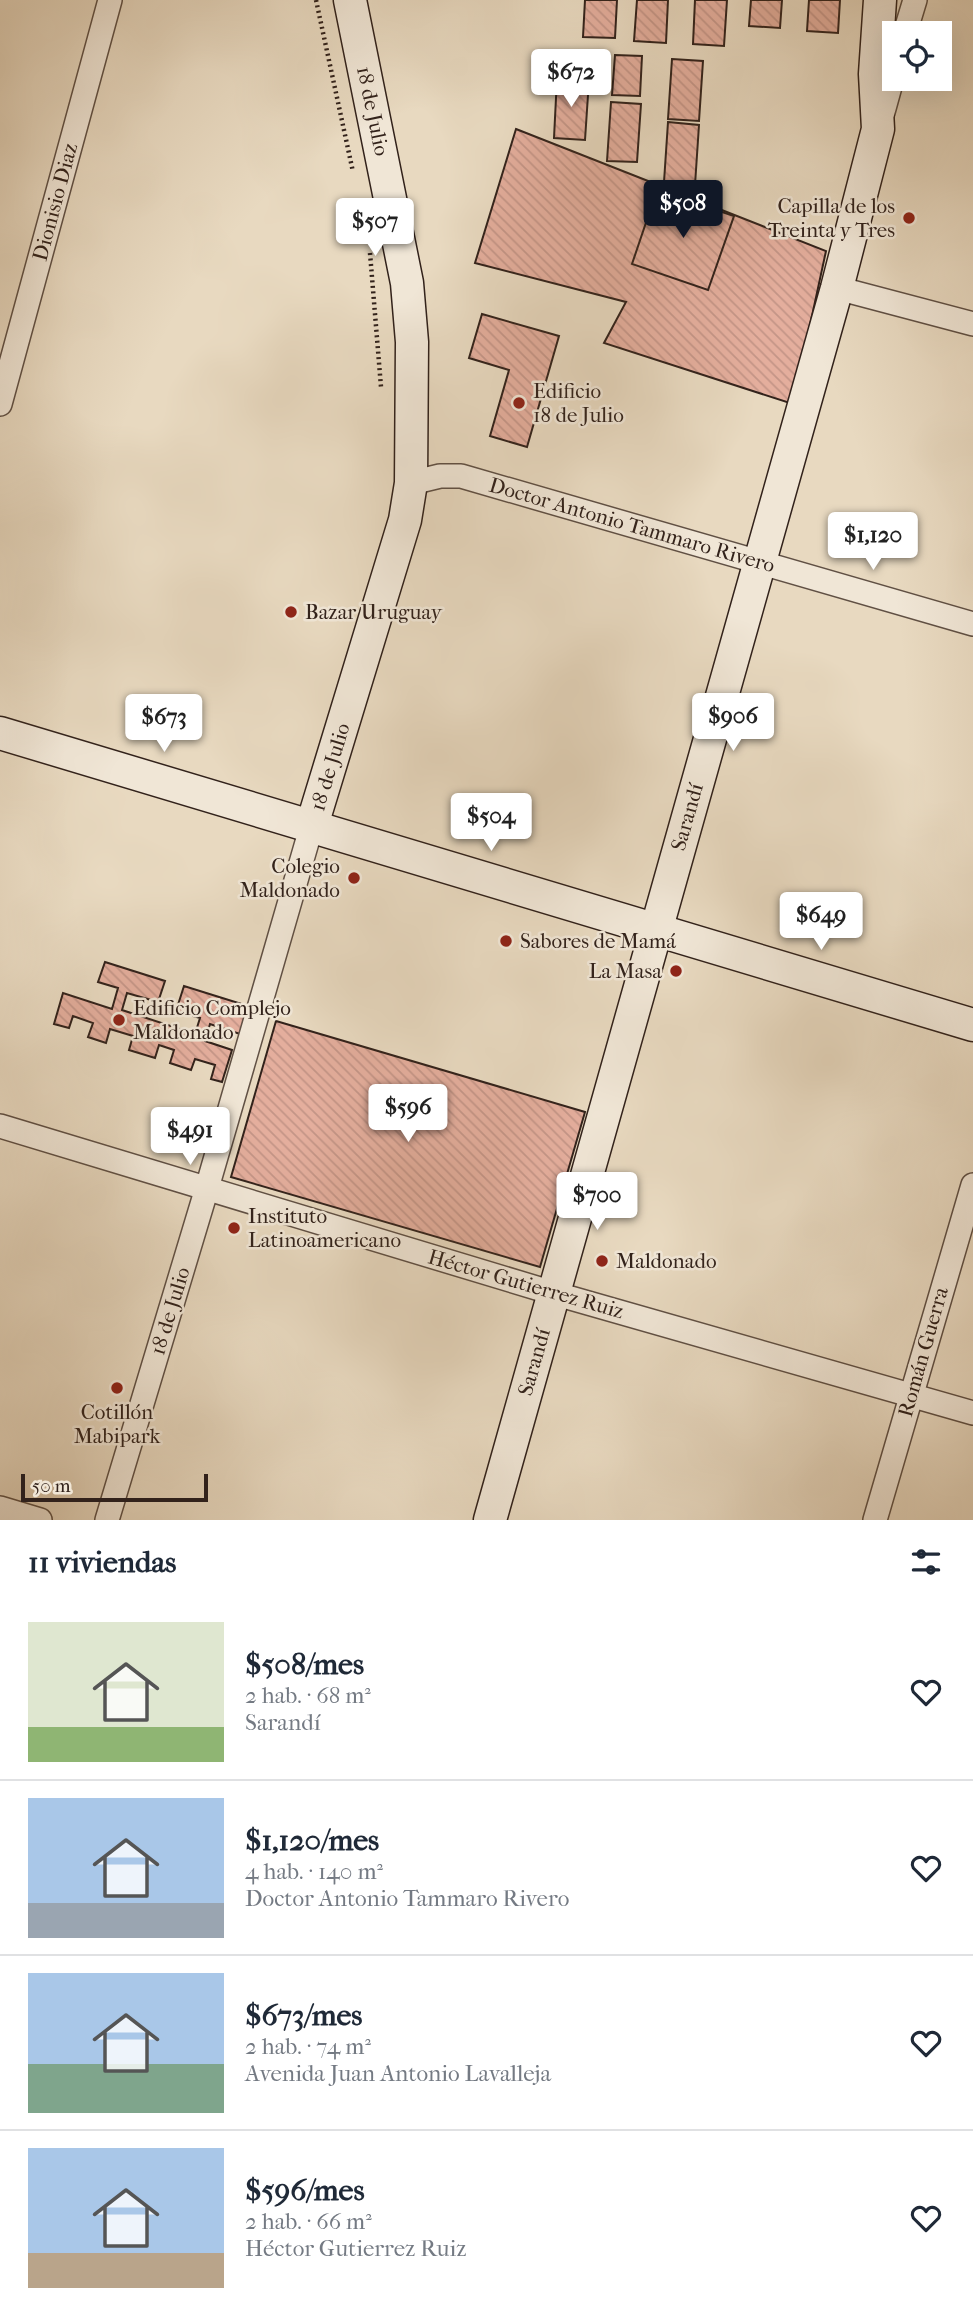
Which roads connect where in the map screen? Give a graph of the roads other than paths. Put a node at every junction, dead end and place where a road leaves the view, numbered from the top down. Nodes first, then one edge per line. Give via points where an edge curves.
1 (110, 0) edge
2 (350, 0) edge
3 (880, 0) edge
4 (915, 0) edge
5 (909, 21) edge
6 (889, 91) edge
7 (878, 129) junction
8 (837, 288) junction
9 (969, 320) edge
10 (0, 404) edge
11 (411, 483) junction
12 (760, 562) junction
13 (973, 624) edge
14 (0, 733) edge
15 (312, 825) junction
16 (655, 930) junction
17 (973, 1025) edge
18 (0, 1126) edge
19 (973, 1185) edge
20 (207, 1188) junction
21 (553, 1293) junction
22 (911, 1394) junction
23 (973, 1413) edge
24 (0, 1508) edge
25 (40, 1520) edge
26 (107, 1520) edge
27 (490, 1520) edge
28 (875, 1520) edge

1 - 10 street, Dionisio Diaz
2 - 11 street, 18 de Julio via 407,283 412,342
3 - 7 street via 875,74
4 - 5 street
6 - 7 street, Sarandí
7 - 8 street, Sarandí
8 - 9 street
8 - 12 street, Sarandí
11 - 12 street, Doctor Antonio Tammaro Rivero via 461,476
11 - 15 street, 18 de Julio via 405,520
12 - 13 street, Doctor Antonio Tammaro Rivero
12 - 16 street, Sarandí
14 - 15 street
15 - 16 street
15 - 20 street, 18 de Julio
16 - 17 street
16 - 21 street, Sarandí
18 - 20 street, Héctor Gutierrez Ruiz
19 - 22 street, Román Guerra
20 - 21 street, Héctor Gutierrez Ruiz
20 - 26 street, 18 de Julio
21 - 22 street, Héctor Gutierrez Ruiz
21 - 27 street, Sarandí
22 - 23 street, Héctor Gutierrez Ruiz
22 - 28 street, Román Guerra
24 - 25 street

